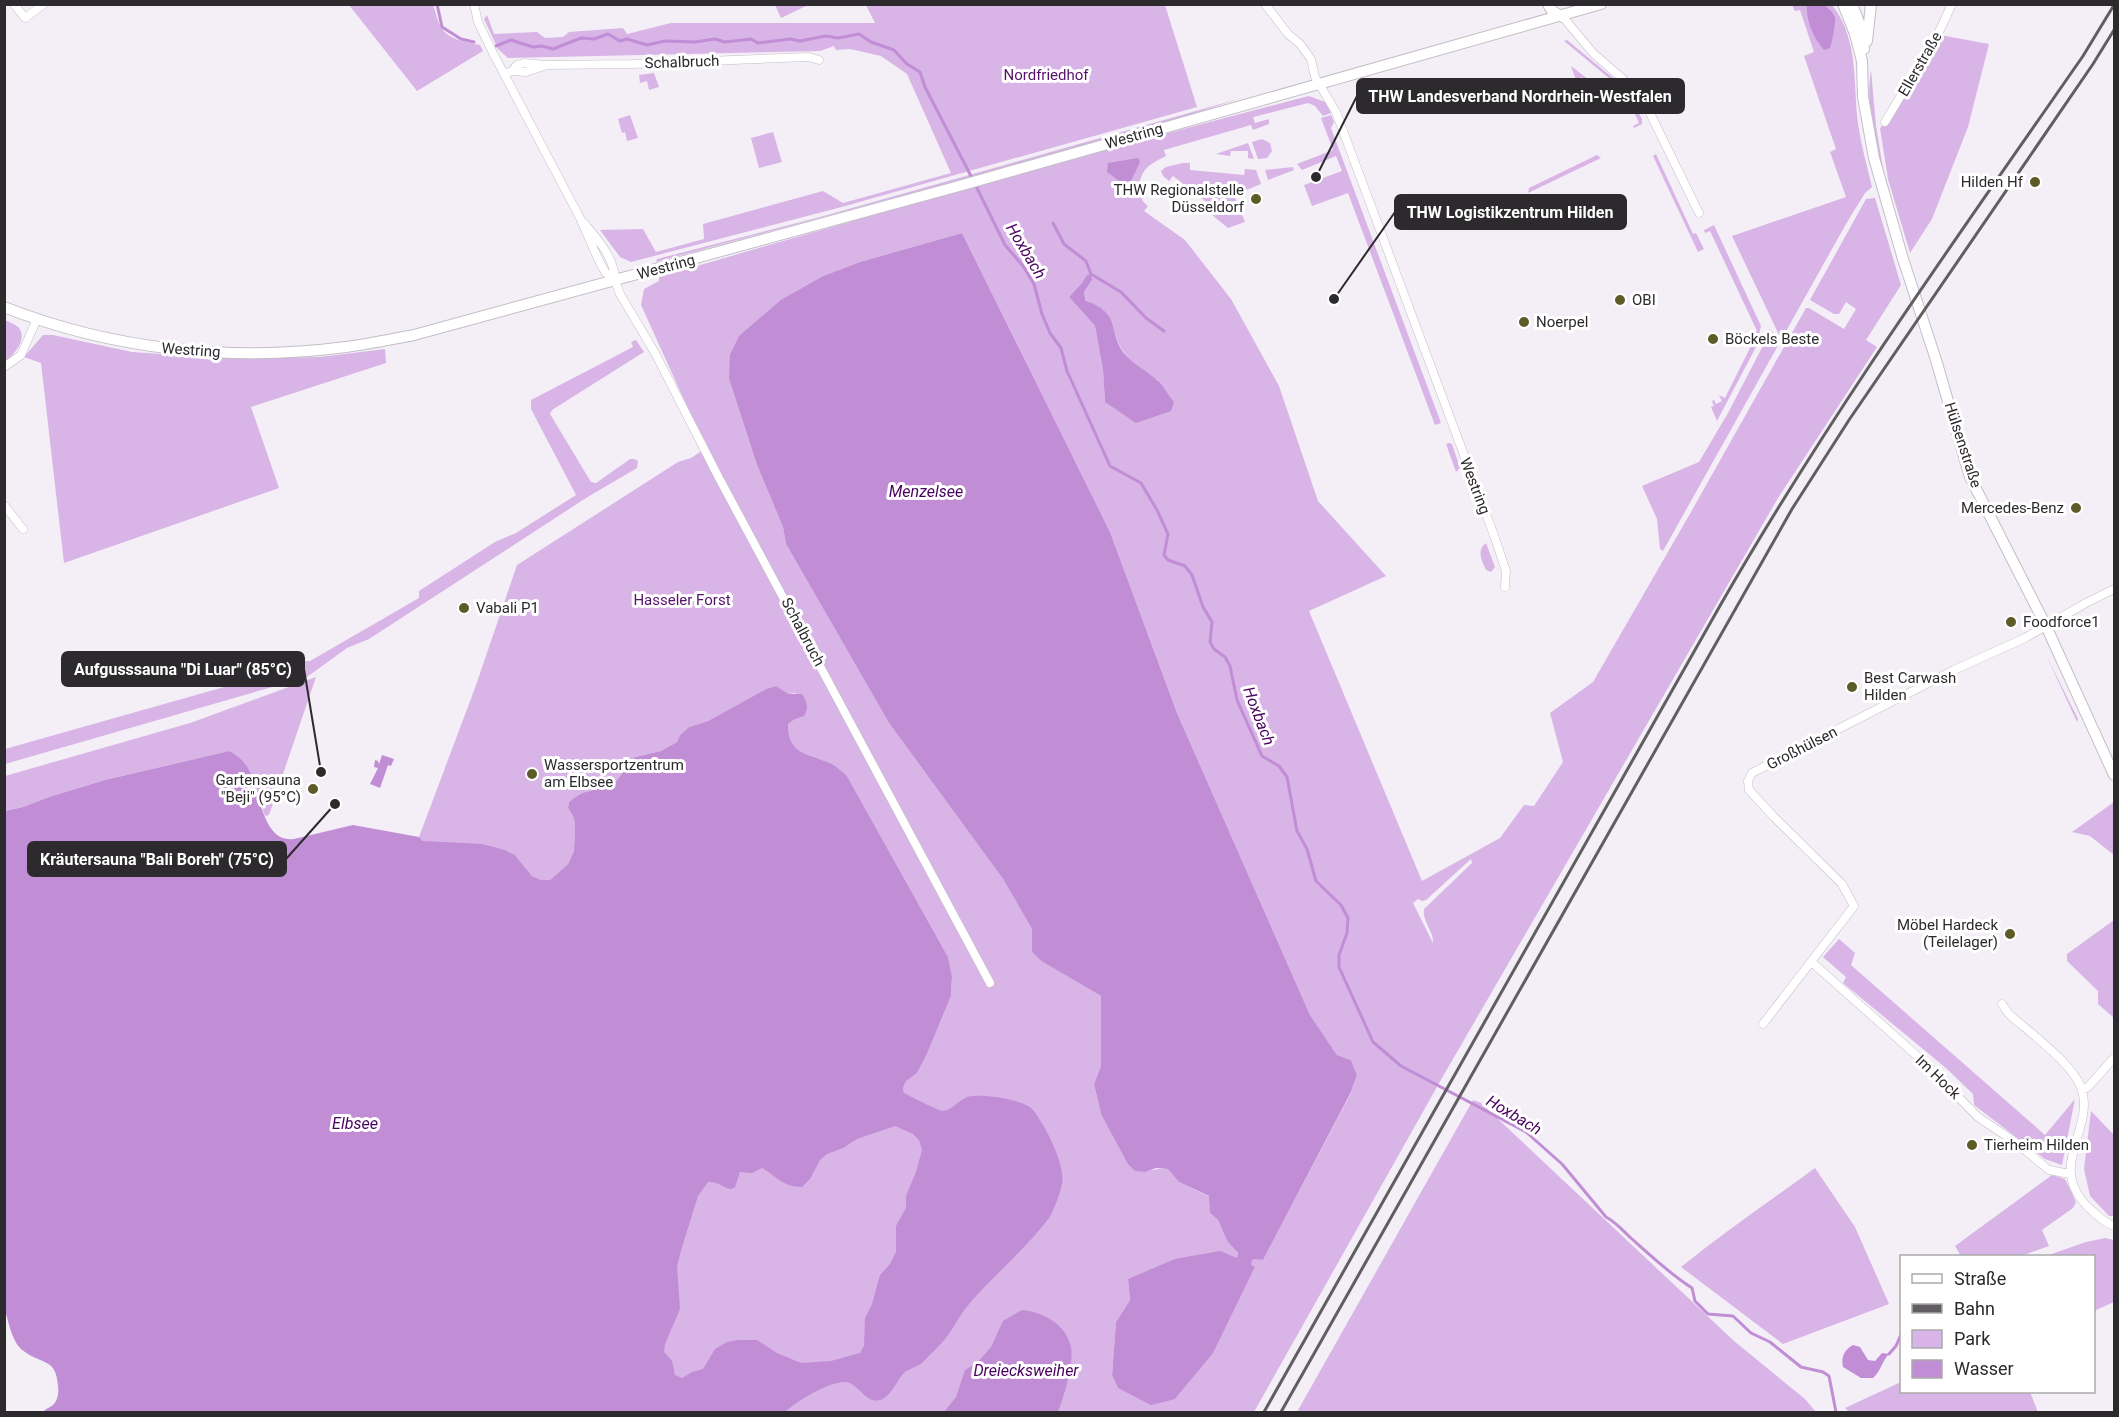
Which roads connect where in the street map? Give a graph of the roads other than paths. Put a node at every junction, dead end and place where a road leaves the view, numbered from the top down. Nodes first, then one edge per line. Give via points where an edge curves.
1 (14, 4) edge
2 (44, 4) edge
3 (474, 4) edge
4 (1265, 4) edge
5 (1548, 4) edge
6 (1560, 4) edge
7 (1601, 4) edge
8 (1843, 4) edge
9 (1852, 4) edge
10 (1871, 4) edge
11 (1952, 4) edge
12 (1563, 17) junction
13 (1863, 57) junction
14 (819, 60) dead end
15 (508, 73) junction
16 (1319, 84) junction
17 (1885, 122) dead end
18 (1699, 213) dead end
19 (615, 281) junction
20 (4, 307) edge
21 (37, 319) junction
22 (4, 367) edge
23 (4, 505) edge
24 (23, 529) dead end
25 (1505, 587) dead end
26 (2115, 589) edge
27 (2046, 626) junction
28 (2115, 775) edge
29 (1815, 965) dead end
30 (990, 983) dead end
31 (2001, 1004) dead end
32 (1763, 1024) dead end
33 (2115, 1058) edge
34 (2082, 1090) junction
35 (2070, 1174) junction
36 (2115, 1226) edge

1 - 2 street via 25,18
3 - 15 street, Schalbruch via 493,53
4 - 16 street, Westring via 1311,59
5 - 12 main road via 1552,12
6 - 12 main road
7 - 12 main road, Westring
8 - 13 main road
9 - 13 main road via 1862,30
10 - 13 main road
11 - 17 street, Ellerstraße
12 - 16 main road, Westring
12 - 18 street via 1593,53 1639,95
13 - 27 main road, Hülsenstraße via 1863,97 1879,178 1970,477
14 - 15 street, Schalbruch via 809,57 633,64 525,63
15 - 19 street, Schalbruch via 599,261
16 - 19 main road, Westring
16 - 25 street, Westring via 1336,112 1495,538 1506,571
19 - 21 main road, Westring via 414,335 295,351 212,352 157,347 103,338
19 - 30 street, Schalbruch
20 - 21 main road, Westring
21 - 22 street via 21,356
23 - 24 street
26 - 27 street
27 - 28 main road, Hülsenstraße
27 - 32 street, Großhülsen via 1752,773 1749,790 1842,884 1854,906
29 - 35 street, Im Hock via 1924,1062 1978,1117 2049,1170
31 - 34 street via 2067,1067
33 - 34 street
34 - 35 street via 2083,1107
35 - 36 street via 2085,1204 2105,1223

